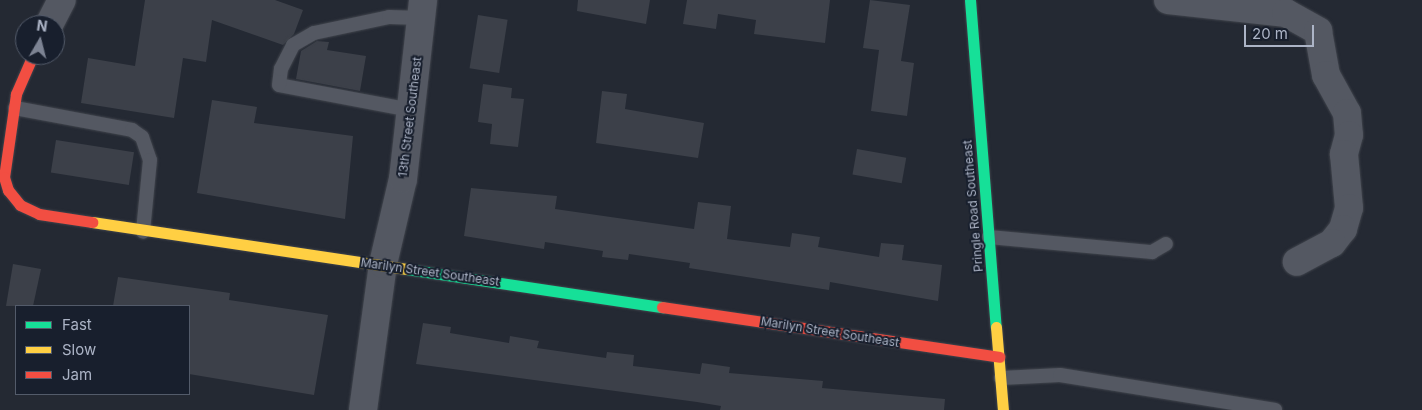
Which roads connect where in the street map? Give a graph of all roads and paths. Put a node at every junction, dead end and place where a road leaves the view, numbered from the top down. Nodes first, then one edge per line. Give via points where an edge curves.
1 (62, 0) edge
2 (970, 0) edge
3 (1168, 0) edge
4 (422, 9) edge
5 (54, 15) edge
6 (28, 65) edge
7 (14, 108) junction
8 (411, 110) junction
9 (143, 232) junction
10 (989, 237) junction
11 (1166, 244) dead end
12 (1297, 262) dead end
13 (383, 264) junction
14 (999, 357) junction
15 (1001, 378) junction
16 (363, 410) edge
17 (1003, 410) edge
18 (1275, 410) edge

1 - 5 street
2 - 10 street, Pringle Road Southeast
3 - 12 street via 1286,13 1318,31 1326,75 1347,113 1349,135 1344,154 1349,208 1343,229 1332,243
4 - 8 street, 13th Street Southeast
4 - 8 lane via 314,33 293,45 281,69 279,85
6 - 7 street, Marilyn Street Southeast
7 - 9 street, Marilyn Street Southeast via 4,176 8,190 20,205 75,222
7 - 9 lane via 132,130 142,137 150,160
8 - 13 street, 13th Street Southeast via 404,179
9 - 13 street, Marilyn Street Southeast
10 - 11 lane via 1152,252
10 - 14 street, Pringle Road Southeast
13 - 14 street, Marilyn Street Southeast
13 - 16 street, 13th Street Southeast
14 - 15 street, Pringle Road Southeast
15 - 17 street, Pringle Road Southeast
15 - 18 lane via 1060,375

